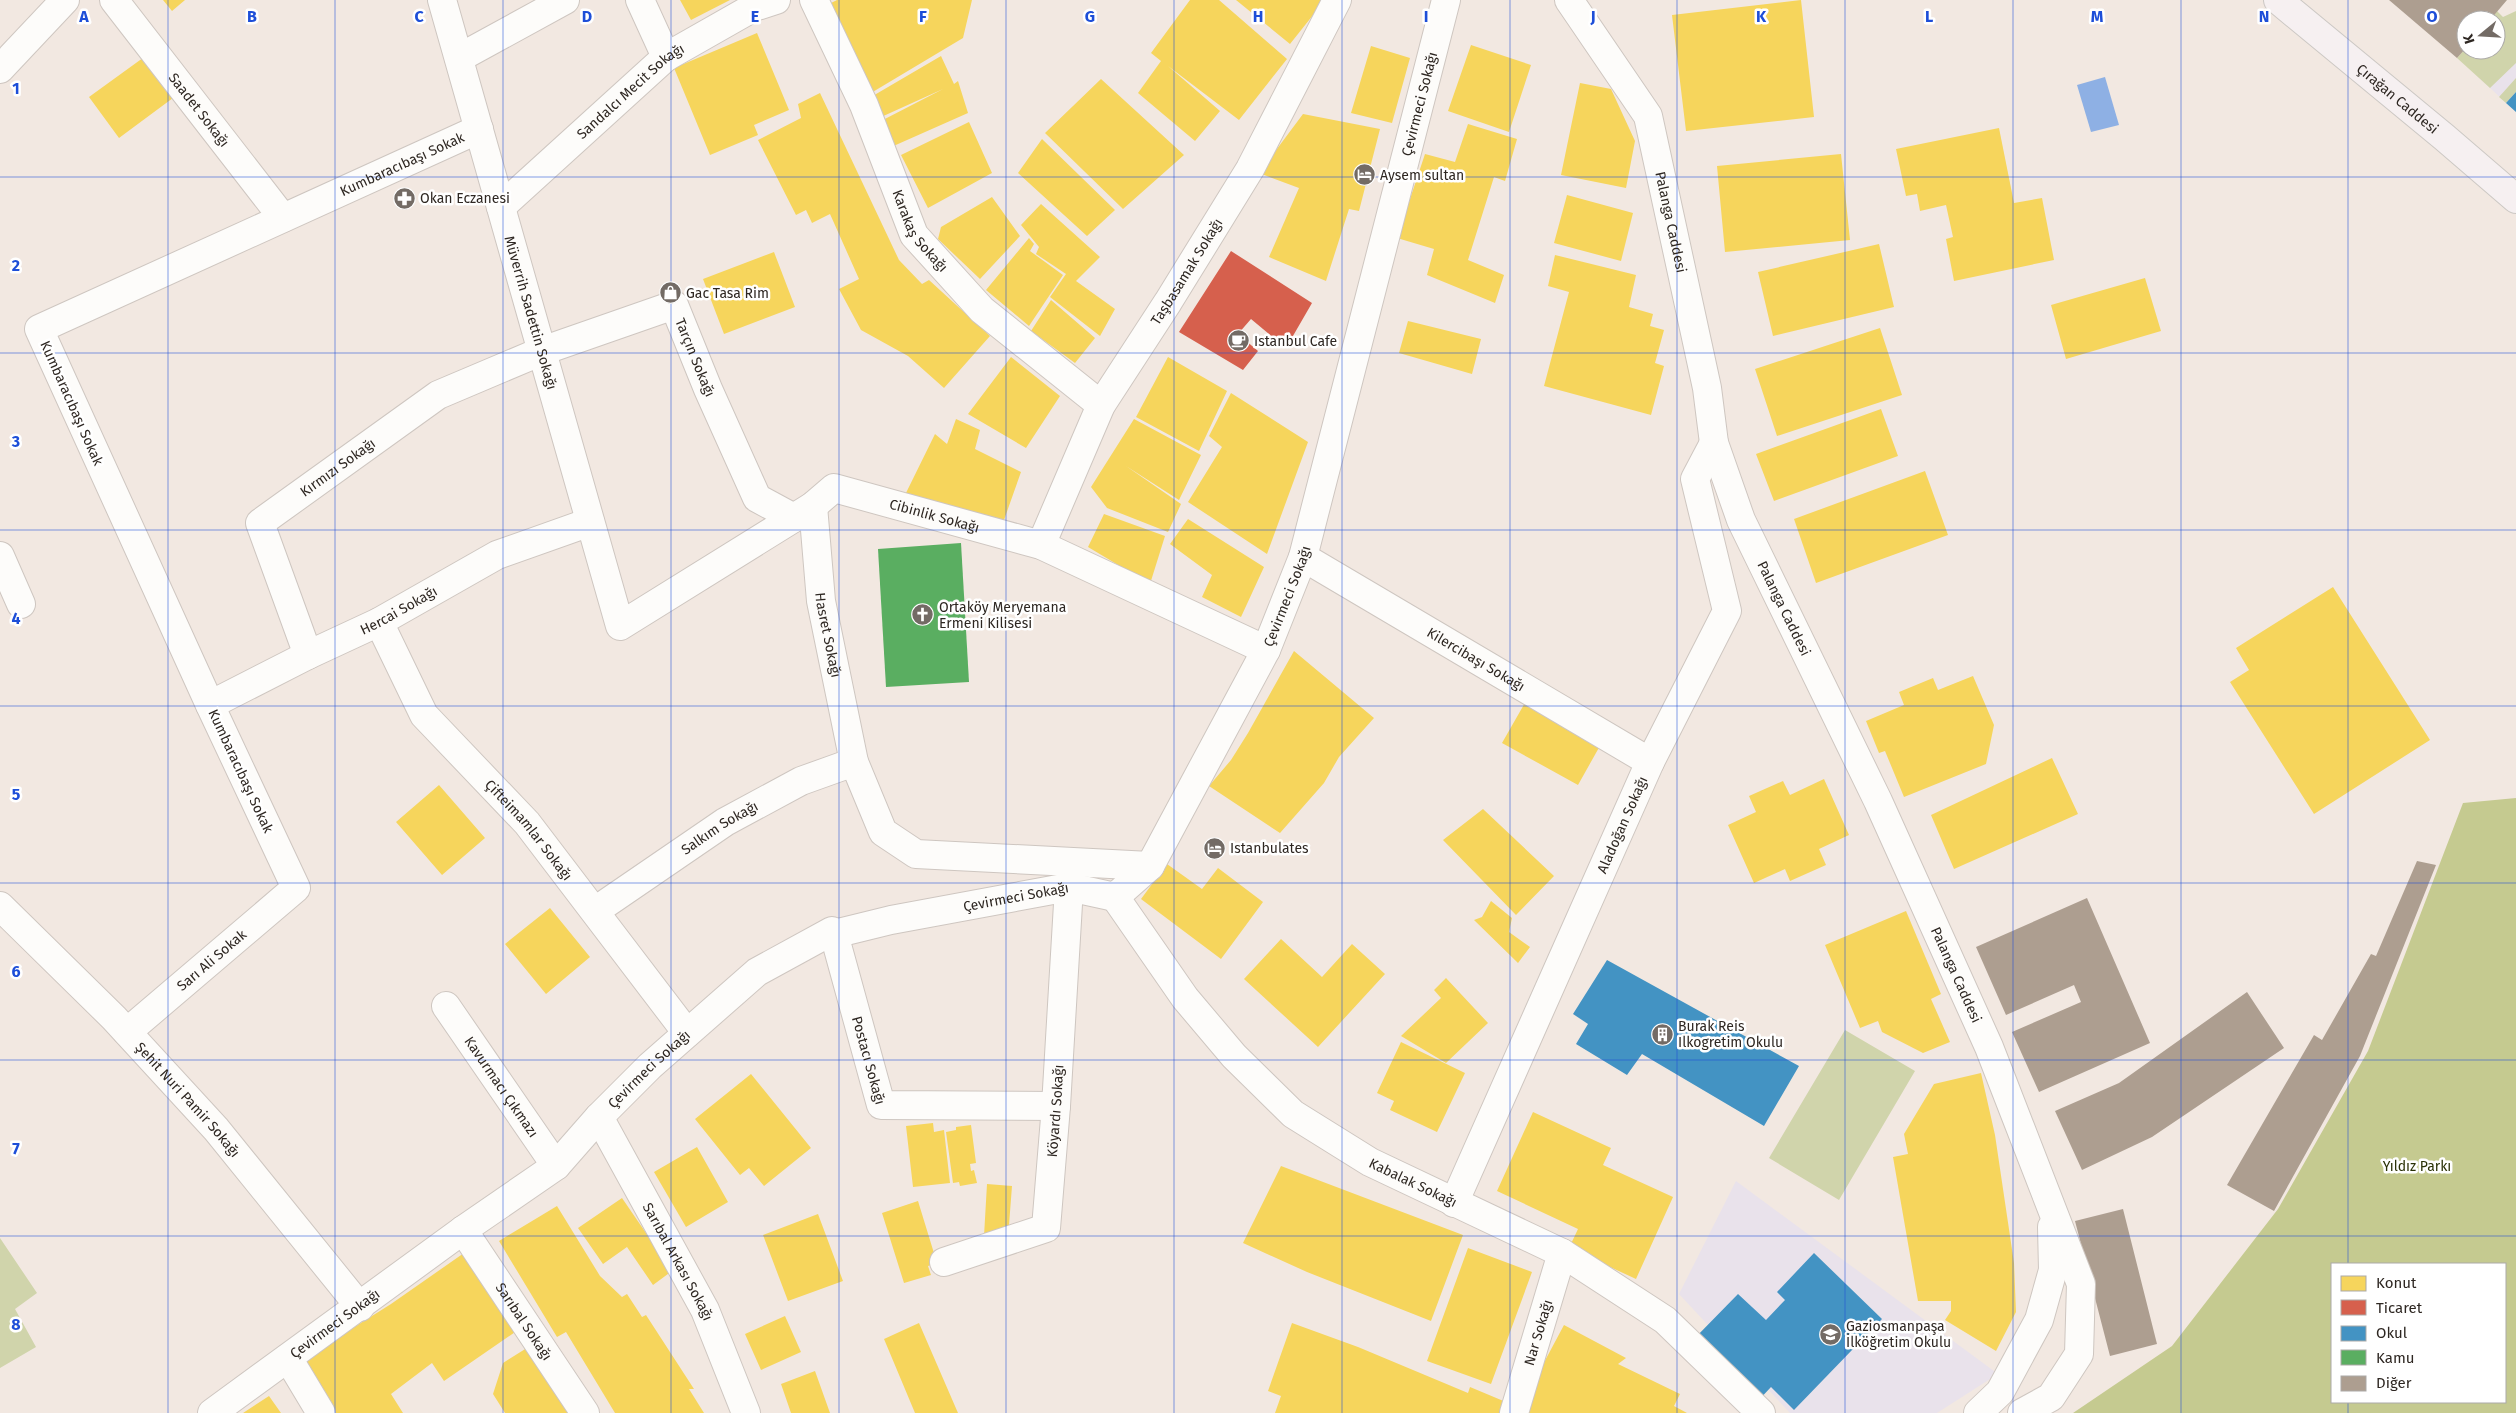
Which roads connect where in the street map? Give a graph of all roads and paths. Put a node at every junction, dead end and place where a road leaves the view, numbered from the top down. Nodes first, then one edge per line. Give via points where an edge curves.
1 (65, 0) edge
2 (114, 0) edge
3 (442, 0) edge
4 (565, 0) edge
5 (640, 0) edge
6 (814, 0) edge
7 (1337, 0) edge
8 (1446, 0) edge
9 (1569, 0) edge
10 (2278, 0) edge
11 (760, 2) edge
12 (666, 57) junction
13 (458, 58) junction
14 (0, 69) edge
15 (479, 129) junction
16 (2516, 199) edge
17 (501, 207) junction
18 (283, 218) junction
19 (542, 351) junction
20 (1101, 405) junction
21 (1714, 443) junction
22 (803, 512) junction
23 (590, 522) junction
24 (1041, 544) junction
25 (0, 556) edge
26 (1303, 557) junction
27 (21, 604) dead end
28 (380, 622) junction
29 (620, 626) joint
30 (1266, 650) junction
31 (308, 655) junction
32 (210, 705) junction
33 (854, 762) junction
34 (1650, 762) junction
35 (1150, 866) junction
36 (296, 888) joint
37 (1069, 888) junction
38 (1115, 897) junction
39 (0, 906) edge
40 (595, 912) junction
41 (834, 934) junction
42 (446, 1006) dead end
43 (127, 1032) junction
44 (688, 1033) junction
45 (1056, 1106) junction
46 (599, 1117) junction
47 (556, 1166) junction
48 (1454, 1203) junction
49 (2051, 1206) junction
50 (463, 1230) junction
51 (1562, 1253) junction
52 (944, 1262) dead end
53 (360, 1307) junction
54 (288, 1358) junction
55 (212, 1413) edge
56 (321, 1413) edge
57 (585, 1413) edge
58 (746, 1413) edge
59 (1514, 1413) edge
60 (1761, 1413) edge
61 (1978, 1413) edge
62 (2022, 1413) edge

1 - 14 street
2 - 18 street, Saadet Sokağı
3 - 13 street, Müverrih Sadettin Sokağı
4 - 13 street
5 - 12 street
6 - 20 street, Karakaş Sokağı via 864,105 914,235 982,310
7 - 20 street, Taşbasamak Sokağı via 1250,169
8 - 26 street, Çevirmeci Sokağı
9 - 21 street, Palanga Caddesi via 1648,116 1707,388
10 - 16 main road, Çırağan Caddesi
11 - 12 street, Sandalcı Mecit Sokağı
12 - 17 street, Sandalcı Mecit Sokağı
13 - 15 street, Müverrih Sadettin Sokağı
15 - 17 street, Müverrih Sadettin Sokağı
15 - 18 street, Kumbaracıbaşı Sokak
17 - 19 street, Müverrih Sadettin Sokağı
18 - 32 street, Kumbaracıbaşı Sokak via 39,329
19 - 22 street, Tarçın Sokağı via 674,305 714,405 757,498
19 - 23 street, Müverrih Sadettin Sokağı
19 - 31 street, Kırmızı Sokağı via 438,396 260,522
20 - 24 street, Taşbasamak Sokağı
21 - 34 street, Aladoğan Sokağı via 1695,479 1727,611
21 - 49 street, Palanga Caddesi via 1741,520 1878,801 1985,1038
22 - 24 street, Cibinlik Sokağı via 834,488
22 - 29 street, Cibinlik Sokağı
22 - 33 street, Hasret Sokağı
23 - 28 street, Hercai Sokağı via 497,555
23 - 29 street, Müverrih Sadettin Sokağı
24 - 30 street, Cibinlik Sokağı
25 - 27 street
26 - 30 street, Çevirmeci Sokağı
26 - 34 street, Kilercibaşı Sokağı
28 - 31 street, Hercai Sokağı
28 - 40 street, Çifteimamlar Sokağı via 424,715 527,823
30 - 35 street, Çevirmeci Sokağı
31 - 32 street, Hercai Sokağı
32 - 36 street, Kumbaracıbaşı Sokak
33 - 35 street, Hasret Sokağı via 883,832 916,854
33 - 40 street, Salkım Sokağı via 801,782 725,822
34 - 48 street, Aladoğan Sokağı
35 - 38 street, Çevirmeci Sokağı
36 - 43 street, Sarı Ali Sokak
37 - 38 street, Çevirmeci Sokağı
37 - 41 street, Çevirmeci Sokağı via 891,920
37 - 45 street, Köyardı Sokağı
38 - 48 street, Kabalak Sokağı via 1185,998 1234,1056 1293,1114 1370,1162
39 - 43 street, Şehit Nuri Pamir Sokağı
40 - 44 street, Çifteimamlar Sokağı
41 - 44 street, Çevirmeci Sokağı via 832,931 757,972
41 - 45 street, Postacı Sokağı via 881,1105
42 - 47 street, Kavurmacı Çıkmazı
43 - 53 street, Şehit Nuri Pamir Sokağı via 216,1129
44 - 46 street, Çevirmeci Sokağı
45 - 52 street, Köyardı Sokağı via 1046,1228
46 - 47 street, Çevirmeci Sokağı
46 - 58 street, Sarıbal Arkası Sokağı via 705,1310
47 - 50 street, Çevirmeci Sokağı
48 - 51 street, Kabalak Sokağı
49 - 61 street, Palanga Caddesi via 2053,1270 2039,1320 2000,1392
49 - 62 street, Palanga Caddesi via 2081,1284 2079,1354 2051,1397
50 - 53 street, Çevirmeci Sokağı
50 - 57 street, Sarıbal Sokağı
51 - 59 street, Nar Sokağı
51 - 60 street, Kabalak Sokağı via 1665,1320
53 - 54 street, Çevirmeci Sokağı
54 - 55 street, Çevirmeci Sokağı
54 - 56 street

